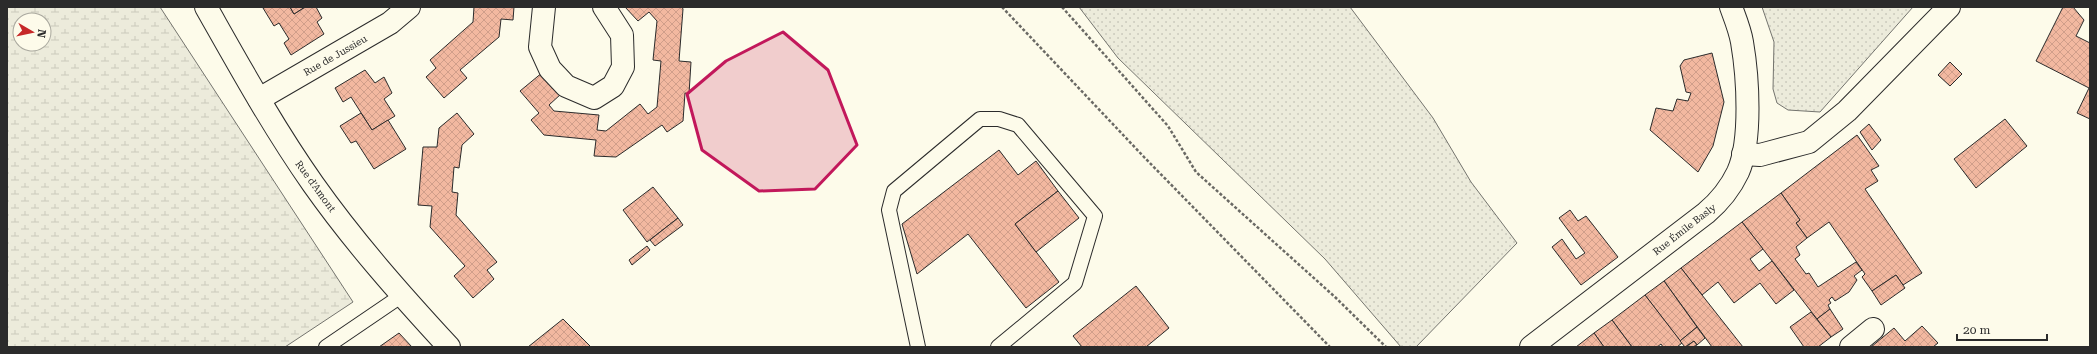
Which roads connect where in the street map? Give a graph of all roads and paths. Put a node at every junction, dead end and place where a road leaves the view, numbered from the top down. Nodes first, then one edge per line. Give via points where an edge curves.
1 (206, 7) edge
2 (409, 7) edge
3 (544, 7) edge
4 (604, 7) edge
5 (1002, 7) edge
6 (1062, 7) edge
7 (1731, 7) edge
8 (1949, 7) edge
9 (259, 99) junction
10 (1743, 154) junction
11 (401, 296) junction
12 (1873, 329) dead end
13 (326, 347) edge
14 (449, 347) edge
15 (918, 347) edge
16 (998, 347) edge
17 (1330, 347) edge
18 (1386, 347) edge
19 (1532, 347) edge
20 (1851, 347) edge

1 - 9 street, Rue d'Amont
2 - 9 street, Rue de Jussieu via 390,23
3 - 4 street via 540,47 550,69 566,86 594,98 613,86 623,67 622,35
5 - 17 path
6 - 18 path via 1168,126 1196,172 1335,297
7 - 10 street, Rue Émile Basly via 1742,40 1746,76 1747,116
8 - 10 street via 1847,111 1809,142 1760,155
9 - 11 street, Rue d'Amont via 314,185
10 - 19 street, Rue Émile Basly via 1738,172 1719,202
11 - 13 lane
11 - 14 street, Rue d'Amont
12 - 20 street
15 - 16 lane via 889,210 894,191 980,119 999,119 1018,125 1095,216 1075,283

